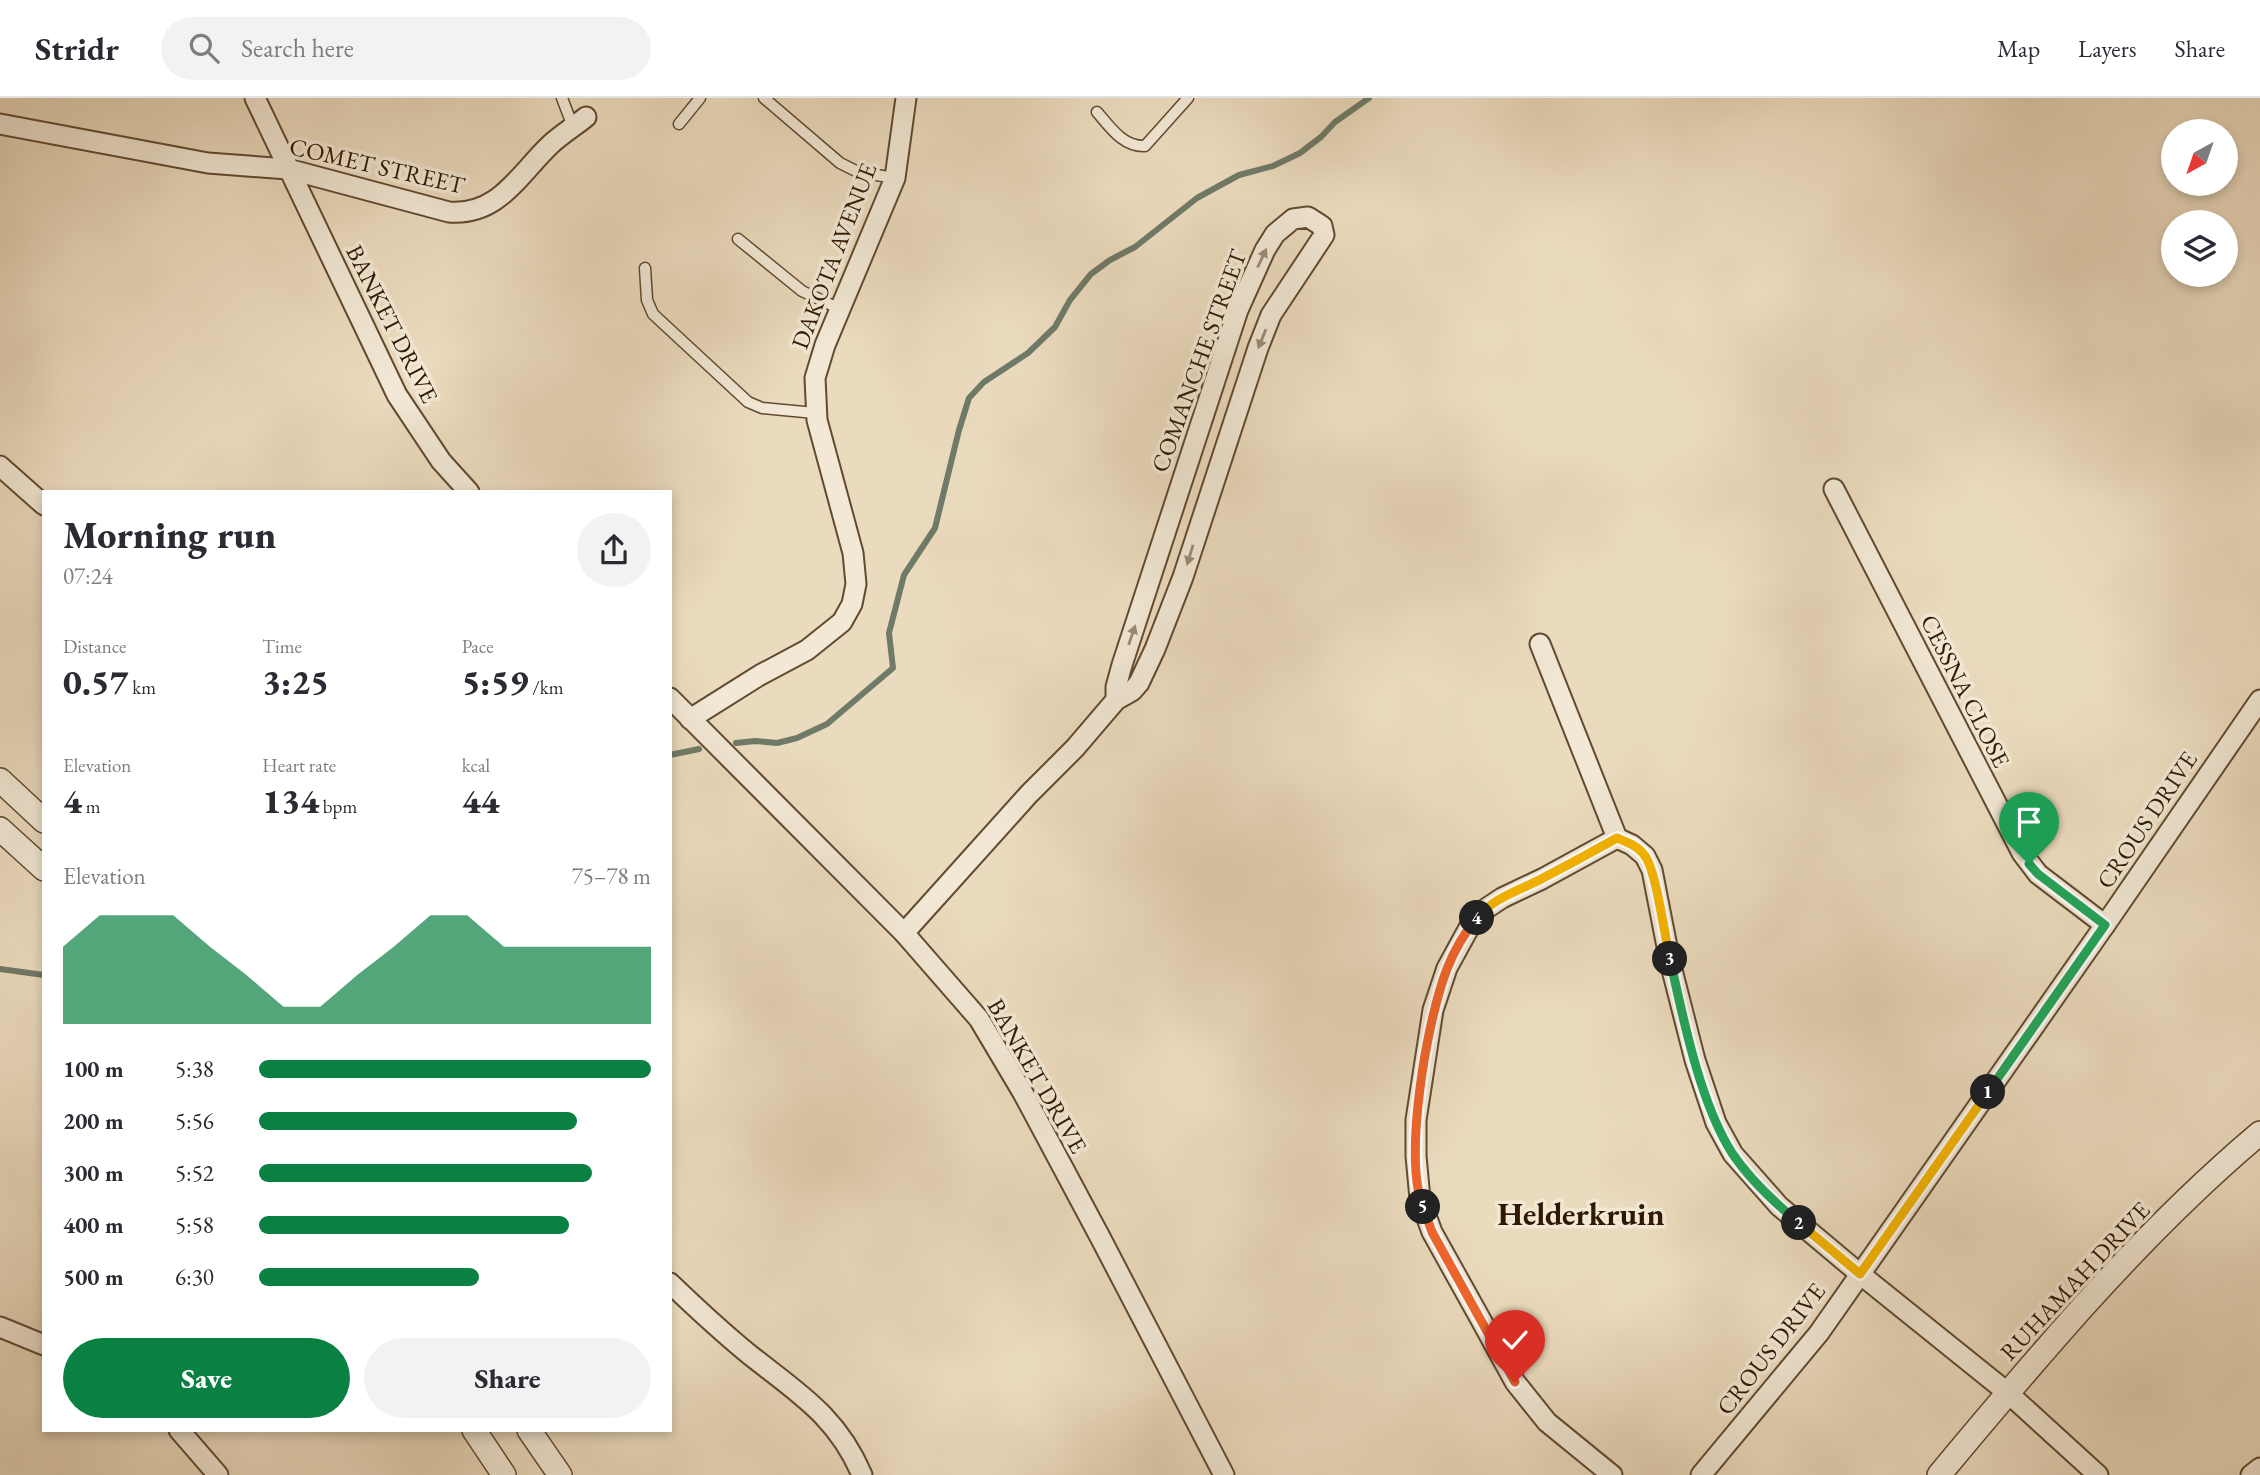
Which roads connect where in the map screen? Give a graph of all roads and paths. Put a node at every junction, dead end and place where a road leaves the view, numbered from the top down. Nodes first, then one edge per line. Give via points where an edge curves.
1 (256, 98) edge
2 (562, 98) edge
3 (700, 98) edge
4 (906, 98) edge
5 (1188, 98) edge
6 (767, 99) edge
7 (1097, 112) dead end
8 (579, 122) joint
9 (0, 124) edge
10 (679, 124) dead end
11 (288, 169) junction
12 (895, 178) junction
13 (738, 239) dead end
14 (645, 268) dead end
15 (840, 309) junction
16 (815, 413) junction
17 (0, 466) edge
18 (1834, 489) dead end
19 (467, 490) edge
20 (42, 503) edge
21 (1540, 644) dead end
22 (2260, 699) edge
23 (672, 700) edge
24 (1116, 700) junction
25 (690, 719) junction
26 (0, 780) edge
27 (42, 819) edge
28 (0, 829) edge
29 (1617, 838) junction
30 (42, 867) edge
31 (2105, 925) junction
32 (904, 933) junction
33 (2260, 1133) edge
34 (1860, 1274) junction
35 (672, 1285) edge
36 (0, 1327) edge
37 (42, 1344) edge
38 (2008, 1392) junction
39 (181, 1432) edge
40 (475, 1432) edge
41 (530, 1432) edge
42 (2260, 1468) edge
43 (218, 1475) edge
44 (504, 1475) edge
45 (560, 1475) edge
46 (862, 1475) edge
47 (1224, 1475) edge
48 (1612, 1475) edge
49 (1701, 1475) edge
50 (1939, 1475) edge
51 (2098, 1475) edge
52 (2251, 1475) edge

1 - 11 street, BANKET DRIVE
2 - 8 lane
3 - 10 lane
4 - 12 street, DAKOTA AVENUE
5 - 7 lane via 1145,146 1127,143
6 - 12 lane via 851,170
8 - 11 street, COMET STREET via 551,144 513,186 484,207 463,213
9 - 11 street, COMET STREET via 208,163
11 - 19 street, BANKET DRIVE via 397,395 441,461
12 - 15 street, DAKOTA AVENUE
13 - 15 lane via 802,291
14 - 16 lane via 647,300 653,314 748,402 762,408
15 - 16 street, DAKOTA AVENUE via 818,362
16 - 25 street, DAKOTA AVENUE via 853,553 856,584 852,604 842,622 807,650
17 - 20 street
18 - 31 street, CESSNA CLOSE via 2022,853 2038,874
21 - 29 street
22 - 31 street, CROUS DRIVE
23 - 25 street, BANKET DRIVE
24 -> 24 street, COMANCHE STREET via 1122,665 1238,310 1275,234 1293,219 1308,217 1322,226 1324,235 1271,315 1155,649 1139,683
24 - 32 street, COMANCHE STREET
25 - 32 street, BANKET DRIVE
26 - 27 street
28 - 30 street
29 - 34 street via 1645,856 1652,870 1695,1060 1716,1123 1733,1154 1779,1206
29 - 48 street via 1502,898 1470,926 1447,968 1433,1010 1416,1120 1420,1199 1432,1232 1486,1331 1515,1382 1547,1422
31 - 34 street, CROUS DRIVE
32 - 47 street, BANKET DRIVE via 979,1018 997,1048
33 - 38 street, RUHAMAH DRIVE via 2140,1247
34 - 38 street
34 - 49 street, CROUS DRIVE via 1819,1333
35 - 46 street via 748,1353 806,1397 846,1442
36 - 37 street
38 - 50 street, RUHAMAH DRIVE
38 - 51 street
39 - 43 street
40 - 44 street
41 - 45 street
42 - 52 street

